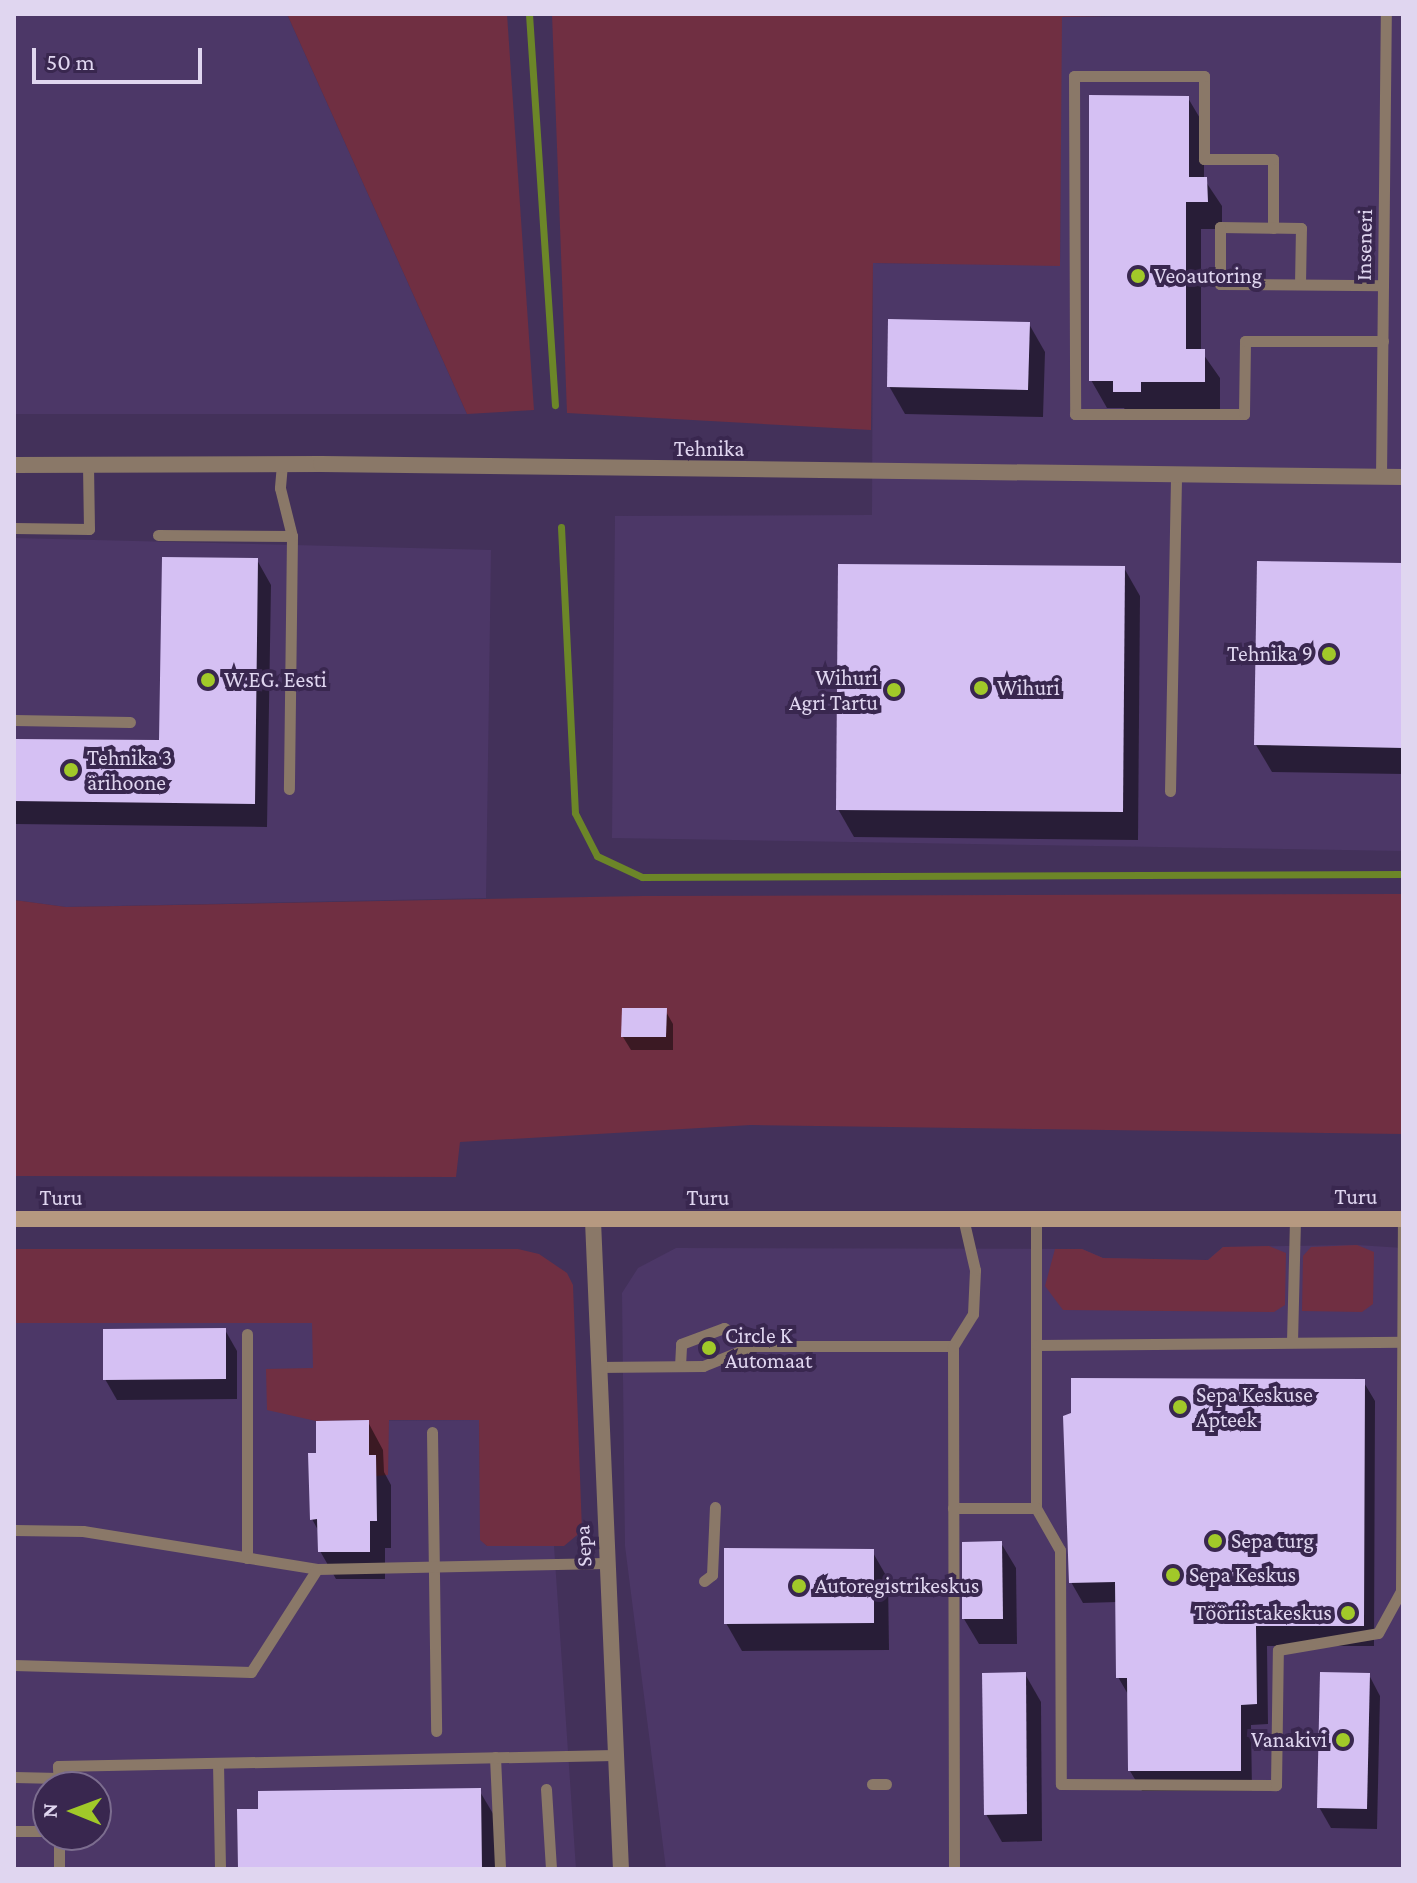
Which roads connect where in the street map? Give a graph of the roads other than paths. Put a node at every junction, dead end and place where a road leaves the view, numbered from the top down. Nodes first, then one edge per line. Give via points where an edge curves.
1 (1386, 14) edge
2 (1273, 228) junction
3 (1300, 284) junction
4 (1383, 285) junction
5 (1383, 341) junction
6 (282, 464) junction
7 (14, 465) edge
8 (88, 465) junction
9 (1176, 475) junction
10 (1381, 477) junction
11 (1403, 477) edge
12 (14, 528) edge
13 (158, 535) dead end
14 (292, 536) junction
15 (14, 720) edge
16 (130, 722) dead end
17 (289, 789) dead end
18 (1170, 791) dead end
19 (1036, 1217) junction
20 (963, 1218) junction
21 (14, 1219) edge
22 (1403, 1219) edge
23 (1295, 1220) junction
24 (593, 1221) junction
25 (247, 1334) dead end
26 (1292, 1342) junction
27 (1403, 1342) edge
28 (1037, 1345) junction
29 (753, 1346) junction
30 (953, 1346) junction
31 (680, 1366) junction
32 (597, 1367) junction
33 (432, 1432) dead end
34 (715, 1507) dead end
35 (953, 1508) junction
36 (1036, 1508) junction
37 (14, 1530) edge
38 (247, 1558) junction
39 (606, 1563) junction
40 (434, 1567) junction
41 (317, 1569) junction
42 (704, 1581) dead end
43 (1402, 1591) edge
44 (14, 1665) edge
45 (436, 1731) dead end
46 (614, 1755) junction
47 (495, 1757) junction
48 (218, 1763) junction
49 (58, 1771) edge
50 (872, 1784) dead end
51 (886, 1784) dead end
52 (546, 1789) dead end
53 (220, 1869) edge
54 (500, 1869) edge
55 (551, 1869) edge
56 (621, 1869) edge
57 (954, 1869) edge

1 - 4 lane, Inseneri
2 - 3 lane via 1301,228
2 - 3 lane via 1220,227 1220,284
2 - 5 lane via 1273,159 1204,159 1204,76 1074,76 1075,414 1244,414 1245,341
3 - 4 lane
4 - 5 lane, Inseneri
5 - 10 lane, Inseneri
6 - 8 street, Tehnika
6 - 9 street, Tehnika
6 - 14 lane via 280,488
7 - 8 street, Tehnika
8 - 12 lane via 89,529
9 - 10 street, Tehnika
9 - 18 lane
10 - 11 street, Tehnika
13 - 14 lane
14 - 17 lane
15 - 16 lane
19 - 20 main road, Turu
19 - 23 main road, Turu
19 - 28 lane
20 - 24 main road, Turu
20 - 30 lane via 975,1270 973,1314
21 - 24 main road, Turu
22 - 23 main road, Turu
22 - 27 lane
23 - 26 lane
24 - 32 street, Sepa
25 - 38 lane
26 - 27 lane
26 - 28 lane
27 - 43 lane
28 - 36 lane
29 - 30 lane
29 - 31 lane via 703,1366
29 - 31 lane via 724,1328 681,1344
30 - 35 lane
31 - 32 lane
32 - 39 street, Sepa
33 - 40 lane
34 - 42 lane via 712,1575
35 - 36 lane
35 - 57 lane
36 - 43 lane via 1060,1550 1061,1784 1276,1785 1278,1650 1378,1633
37 - 38 lane via 83,1531
38 - 41 lane
39 - 40 lane
39 - 46 street, Sepa
40 - 41 lane
40 - 45 lane
41 - 44 lane via 251,1672
46 - 47 lane
46 - 56 street, Sepa
47 - 48 lane
47 - 54 lane
48 - 49 lane via 58,1766
48 - 53 lane
50 - 51 lane
52 - 55 lane

